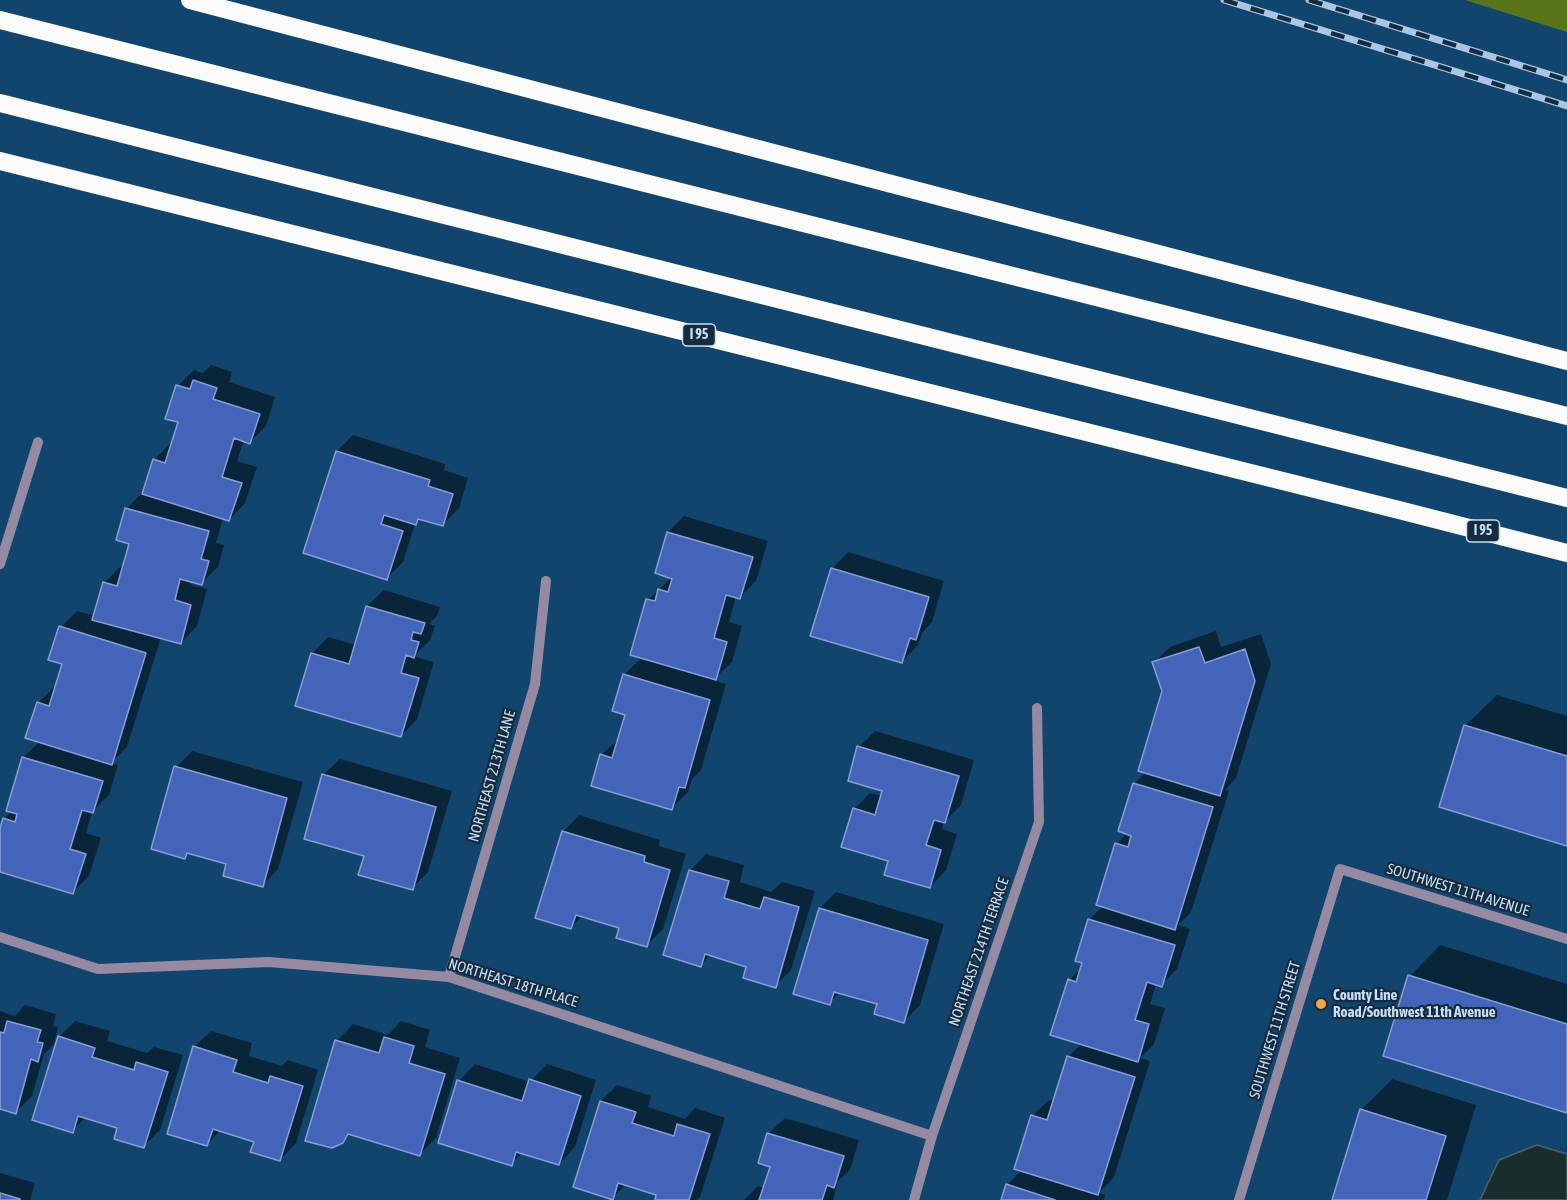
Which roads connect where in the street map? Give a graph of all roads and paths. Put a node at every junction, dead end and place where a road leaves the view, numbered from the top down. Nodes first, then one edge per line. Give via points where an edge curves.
1 (190, 0) edge
2 (0, 20) edge
3 (0, 103) edge
4 (0, 161) edge
5 (1567, 361) edge
6 (1567, 416) edge
7 (38, 442) dead end
8 (1567, 498) edge
9 (1567, 553) edge
10 (0, 564) edge
11 (546, 581) dead end
12 (1037, 708) dead end
13 (1340, 869) joint
14 (0, 937) edge
15 (1567, 939) edge
16 (449, 976) junction
17 (932, 1136) junction
18 (914, 1200) edge
19 (1239, 1200) edge

1 - 5 highway
2 - 6 highway
3 - 8 highway
4 - 9 highway, I 95
7 - 10 street
11 - 16 street, NORTHEAST 213TH LANE via 535,684
12 - 17 street, NORTHEAST 214TH TERRACE via 1039,822
13 - 15 street, SOUTHWEST 11TH AVENUE
13 - 19 street, SOUTHWEST 11TH STREET
14 - 16 street, NORTHEAST 18TH PLACE via 98,969 269,962
16 - 17 street, NORTHEAST 18TH PLACE
17 - 18 street, NORTHEAST 214TH TERRACE

